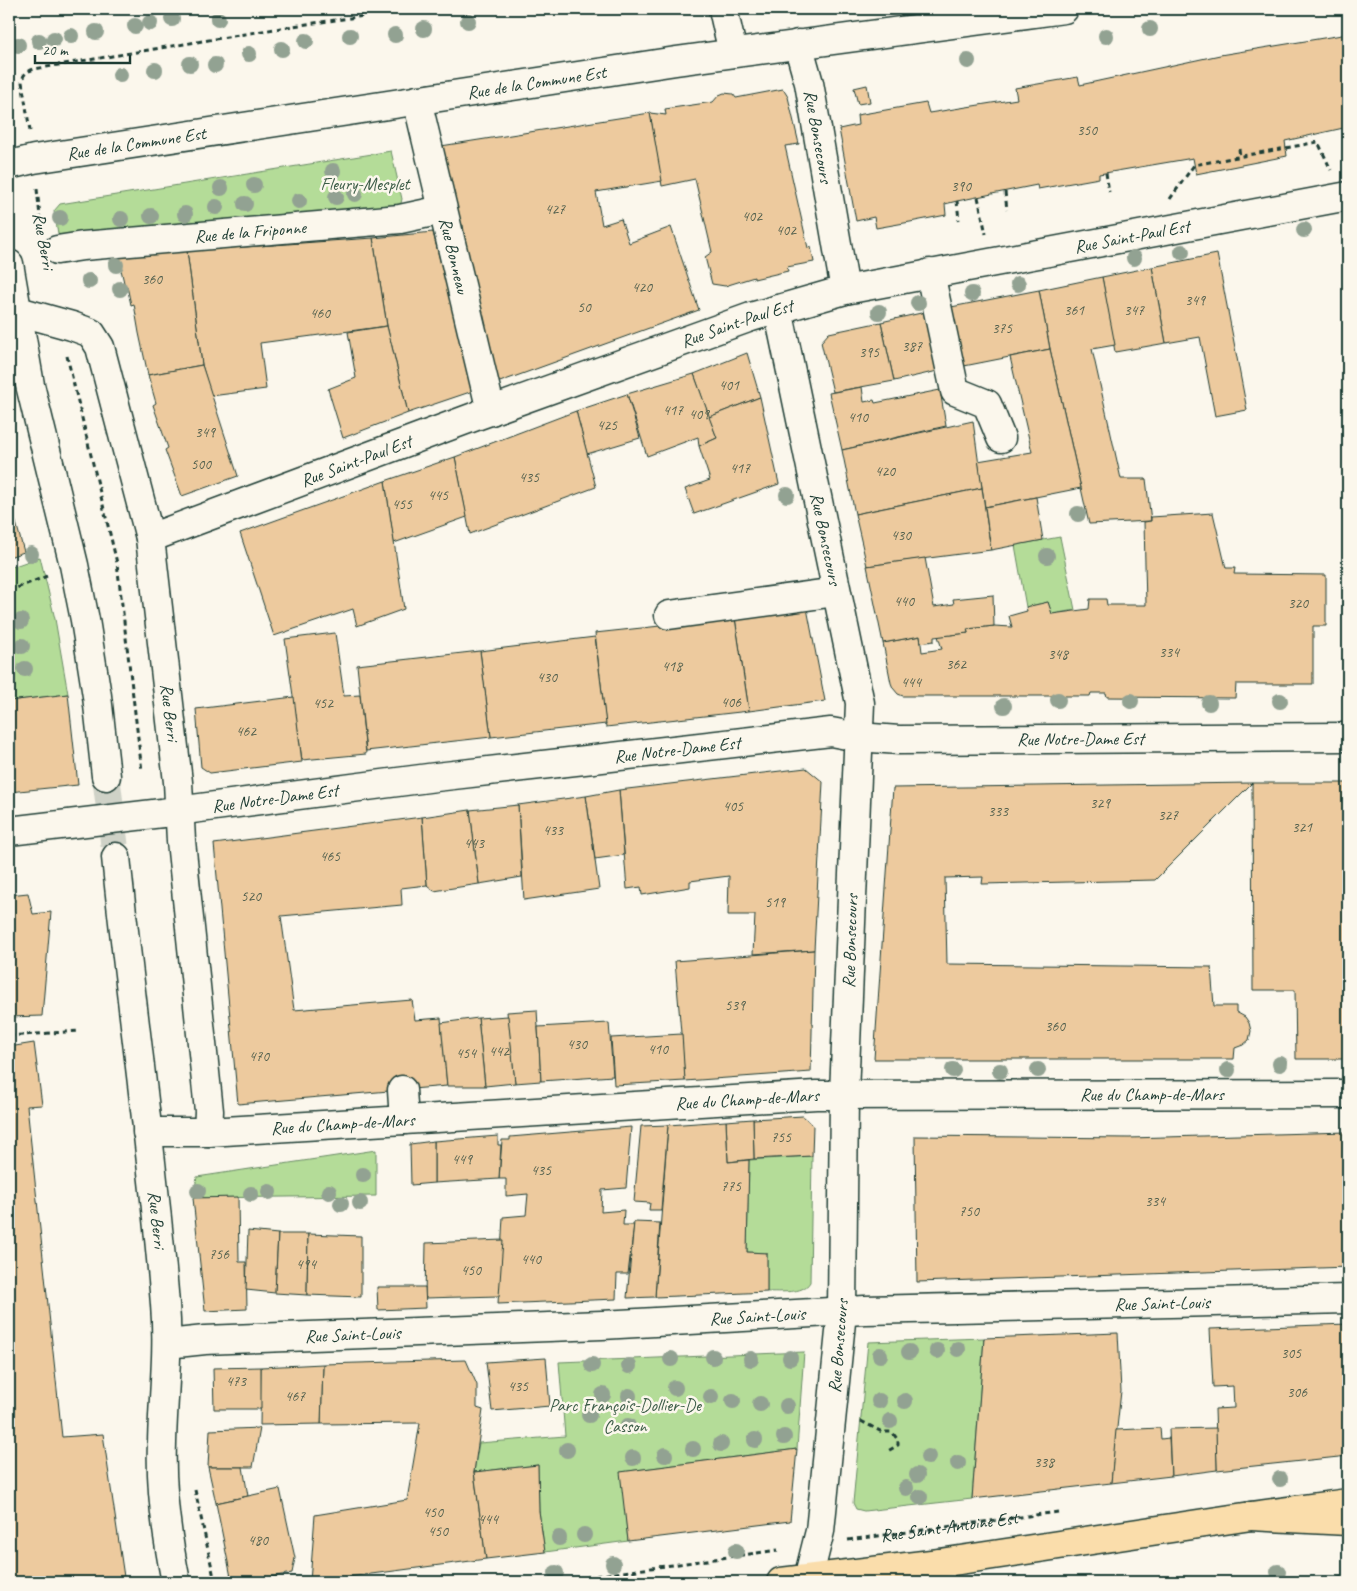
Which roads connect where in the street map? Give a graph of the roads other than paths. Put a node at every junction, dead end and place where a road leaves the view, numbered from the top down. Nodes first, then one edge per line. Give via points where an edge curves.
1 (723, 9) edge
2 (1064, 9) edge
3 (798, 44) junction
4 (733, 53) junction
5 (417, 100) junction
6 (21, 162) edge
7 (1348, 196) edge
8 (442, 210) junction
9 (49, 241) road end
10 (9, 264) edge
11 (930, 274) junction
12 (845, 290) junction
13 (778, 309) junction
14 (18, 311) junction
15 (491, 411) junction
16 (1001, 438) dead end
17 (150, 538) junction
18 (836, 592) junction
19 (669, 615) dead end
20 (858, 737) junction
21 (1348, 737) edge
22 (106, 776) tunnel mouth
23 (171, 812) junction
24 (9, 831) edge
25 (116, 857) tunnel mouth
26 (402, 1090) dead end
27 (844, 1094) junction
28 (1348, 1094) edge
29 (404, 1120) junction
30 (147, 1132) junction
31 (208, 1132) junction
32 (1348, 1299) edge
33 (842, 1312) junction
34 (168, 1344) junction
35 (1348, 1503) edge
36 (1251, 1516) junction
37 (1348, 1521) edge
38 (940, 1573) edge
39 (799, 1581) edge
40 (176, 1582) edge

1 - 4 street
2 - 3 street, Rue de la Commune Est
3 - 4 street, Rue de la Commune Est
3 - 12 street, Rue Bonsecours via 808,83
4 - 5 street, Rue de la Commune Est
5 - 6 street, Rue de la Commune Est
5 - 8 street, Rue Bonneau
7 - 11 street, Rue Saint-Paul Est
8 - 9 street, Rue de la Friponne via 400,220 83,246
8 - 15 street, Rue Bonneau
10 - 14 street
11 - 12 street, Rue Saint-Paul Est
11 - 16 street via 955,390 987,404
12 - 13 street, Rue Saint-Paul Est
13 - 15 street, Rue Saint-Paul Est
13 - 18 street, Rue Bonsecours
14 - 17 street, Rue Berri via 91,333 100,347
14 - 22 street via 30,385 85,620
15 - 17 street, Rue Saint-Paul Est
17 - 23 street, Rue Berri
18 - 19 street
18 - 20 street, Rue Bonsecours via 860,703
20 - 21 street, Rue Notre-Dame Est via 899,740
20 - 23 street, Rue Notre-Dame Est via 831,732 436,777
20 - 27 street, Rue Bonsecours
23 - 24 street, Rue Notre-Dame Est, bridge
23 - 31 street, Rue Berri
25 - 30 street, Rue Berri
26 - 29 street
27 - 28 street, Rue du Champ-de-Mars
27 - 29 street, Rue du Champ-de-Mars
27 - 33 street, Rue Bonsecours
29 - 31 street, Rue du Champ-de-Mars
30 - 31 street, Rue du Champ-de-Mars
30 - 34 street, Rue Berri
32 - 33 street, Rue Saint-Louis
33 - 34 street, Rue Saint-Louis
33 - 39 street, Rue Bonsecours via 820,1531
34 - 40 street, Rue Berri via 162,1476
35 - 36 main road, Rue Saint-Antoine Est
36 - 37 main road
36 - 38 main road, Rue Saint-Antoine Est
38 - 39 main road, Rue Saint-Antoine Est

